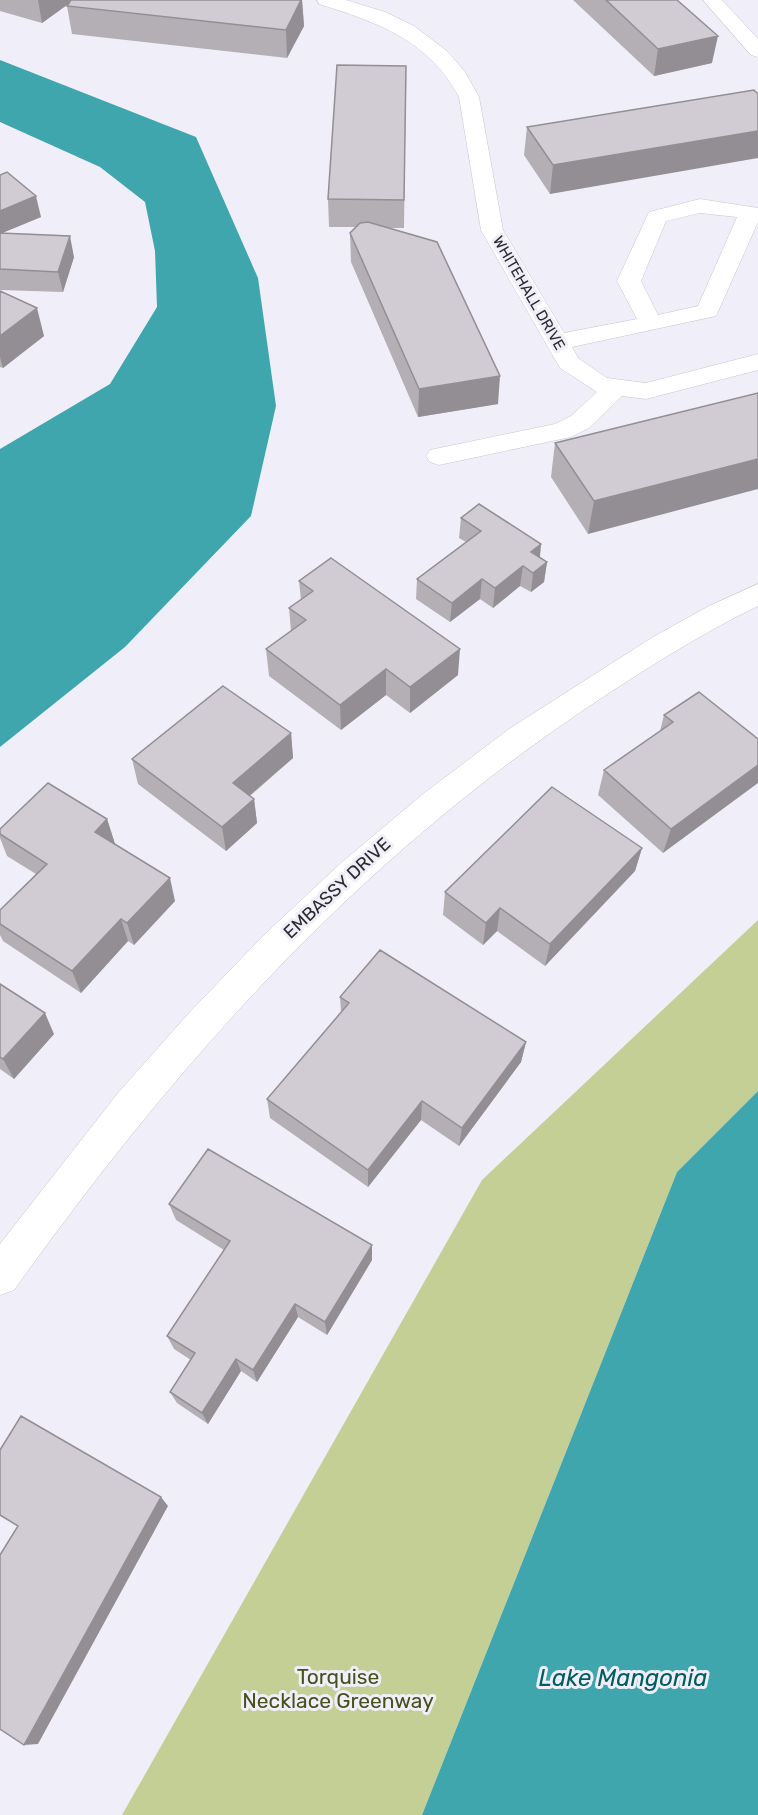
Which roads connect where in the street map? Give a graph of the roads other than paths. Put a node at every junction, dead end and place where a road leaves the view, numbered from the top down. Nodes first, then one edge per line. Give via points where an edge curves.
1 (326, 0) edge
2 (712, 0) edge
3 (758, 51) edge
4 (754, 214) edge
5 (651, 324) junction
6 (557, 342) junction
7 (758, 362) edge
8 (617, 387) junction
9 (439, 456) dead end
10 (758, 594) edge
11 (0, 1276) edge

1 - 6 street, WHITEHALL DRIVE via 378,16 407,30 441,56 458,76 469,97 492,230
2 - 3 street
4 - 5 street via 708,311
4 - 5 street via 699,206 657,217 629,281
5 - 6 street
6 - 8 street, WHITEHALL DRIVE via 569,363 600,385
7 - 8 street, WHITEHALL DRIVE via 646,391
8 - 9 street via 580,422 562,431
10 - 11 street, EMBASSY DRIVE via 653,650 557,711 460,781 362,863 263,957 149,1081

